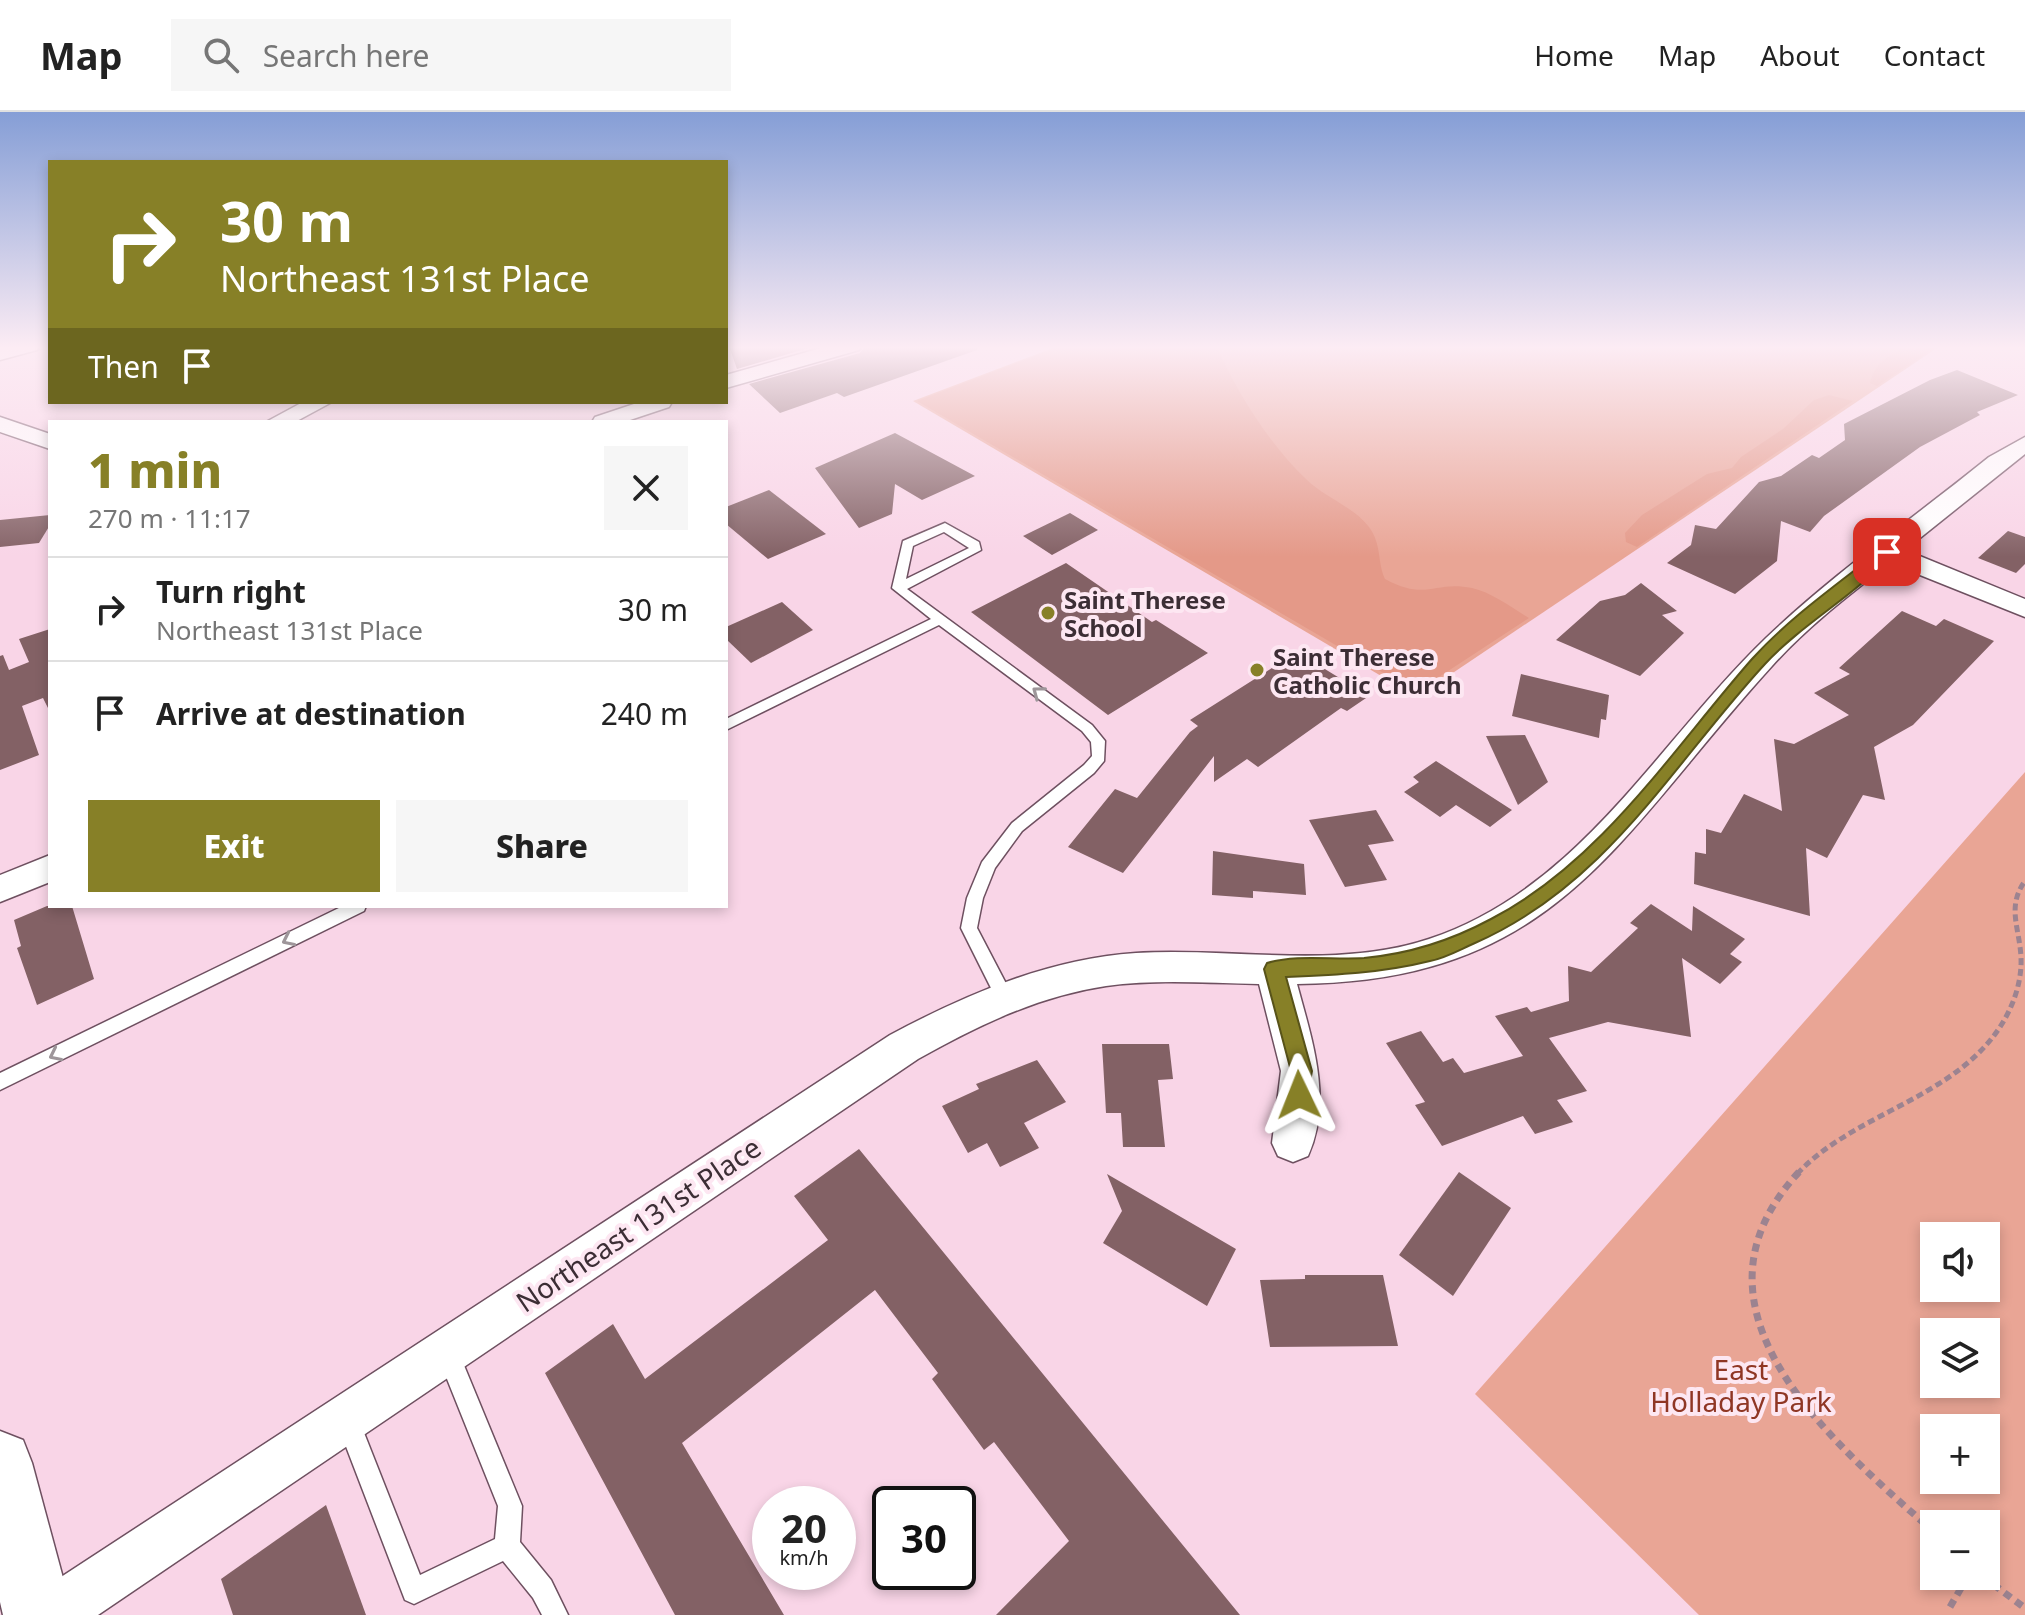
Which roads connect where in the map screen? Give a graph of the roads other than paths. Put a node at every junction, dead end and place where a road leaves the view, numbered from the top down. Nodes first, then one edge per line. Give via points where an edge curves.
1 (0, 424) edge
2 (48, 441) edge
3 (2025, 444) edge
4 (1887, 552) junction
5 (898, 588) junction
6 (2025, 609) edge
7 (941, 619) junction
8 (728, 724) edge
9 (48, 869) edge
10 (0, 889) edge
11 (354, 908) edge
12 (1274, 969) junction
13 (1004, 997) junction
14 (0, 1082) edge
15 (1293, 1143) dead end
16 (446, 1351) junction
17 (347, 1418) junction
18 (0, 1463) edge
19 (507, 1546) junction
20 (38, 1615) edge
21 (51, 1615) edge
22 (555, 1615) edge

1 - 2 street
3 - 4 street, Northeast 131st Place
4 - 6 street
4 - 12 street, Northeast 131st Place via 1760,660 1627,820 1556,888 1498,925 1431,953 1366,966
5 - 5 lane via 907,544 945,527 975,545 975,550
5 - 7 lane
7 - 8 lane
13 -> 7 lane via 969,928 975,898 1003,843 1048,799 1089,769 1099,757 1098,741
9 - 10 street
11 -> 14 lane
12 - 13 street, Northeast 131st Place via 1133,968
12 - 15 street via 1301,1071
13 - 16 street, Northeast 131st Place via 904,1047
16 - 17 street, Northeast 131st Place
16 - 19 lane via 510,1506
17 - 19 lane via 414,1591
17 - 21 street, Northeast 131st Place
18 - 20 main road
19 - 22 lane via 542,1589

